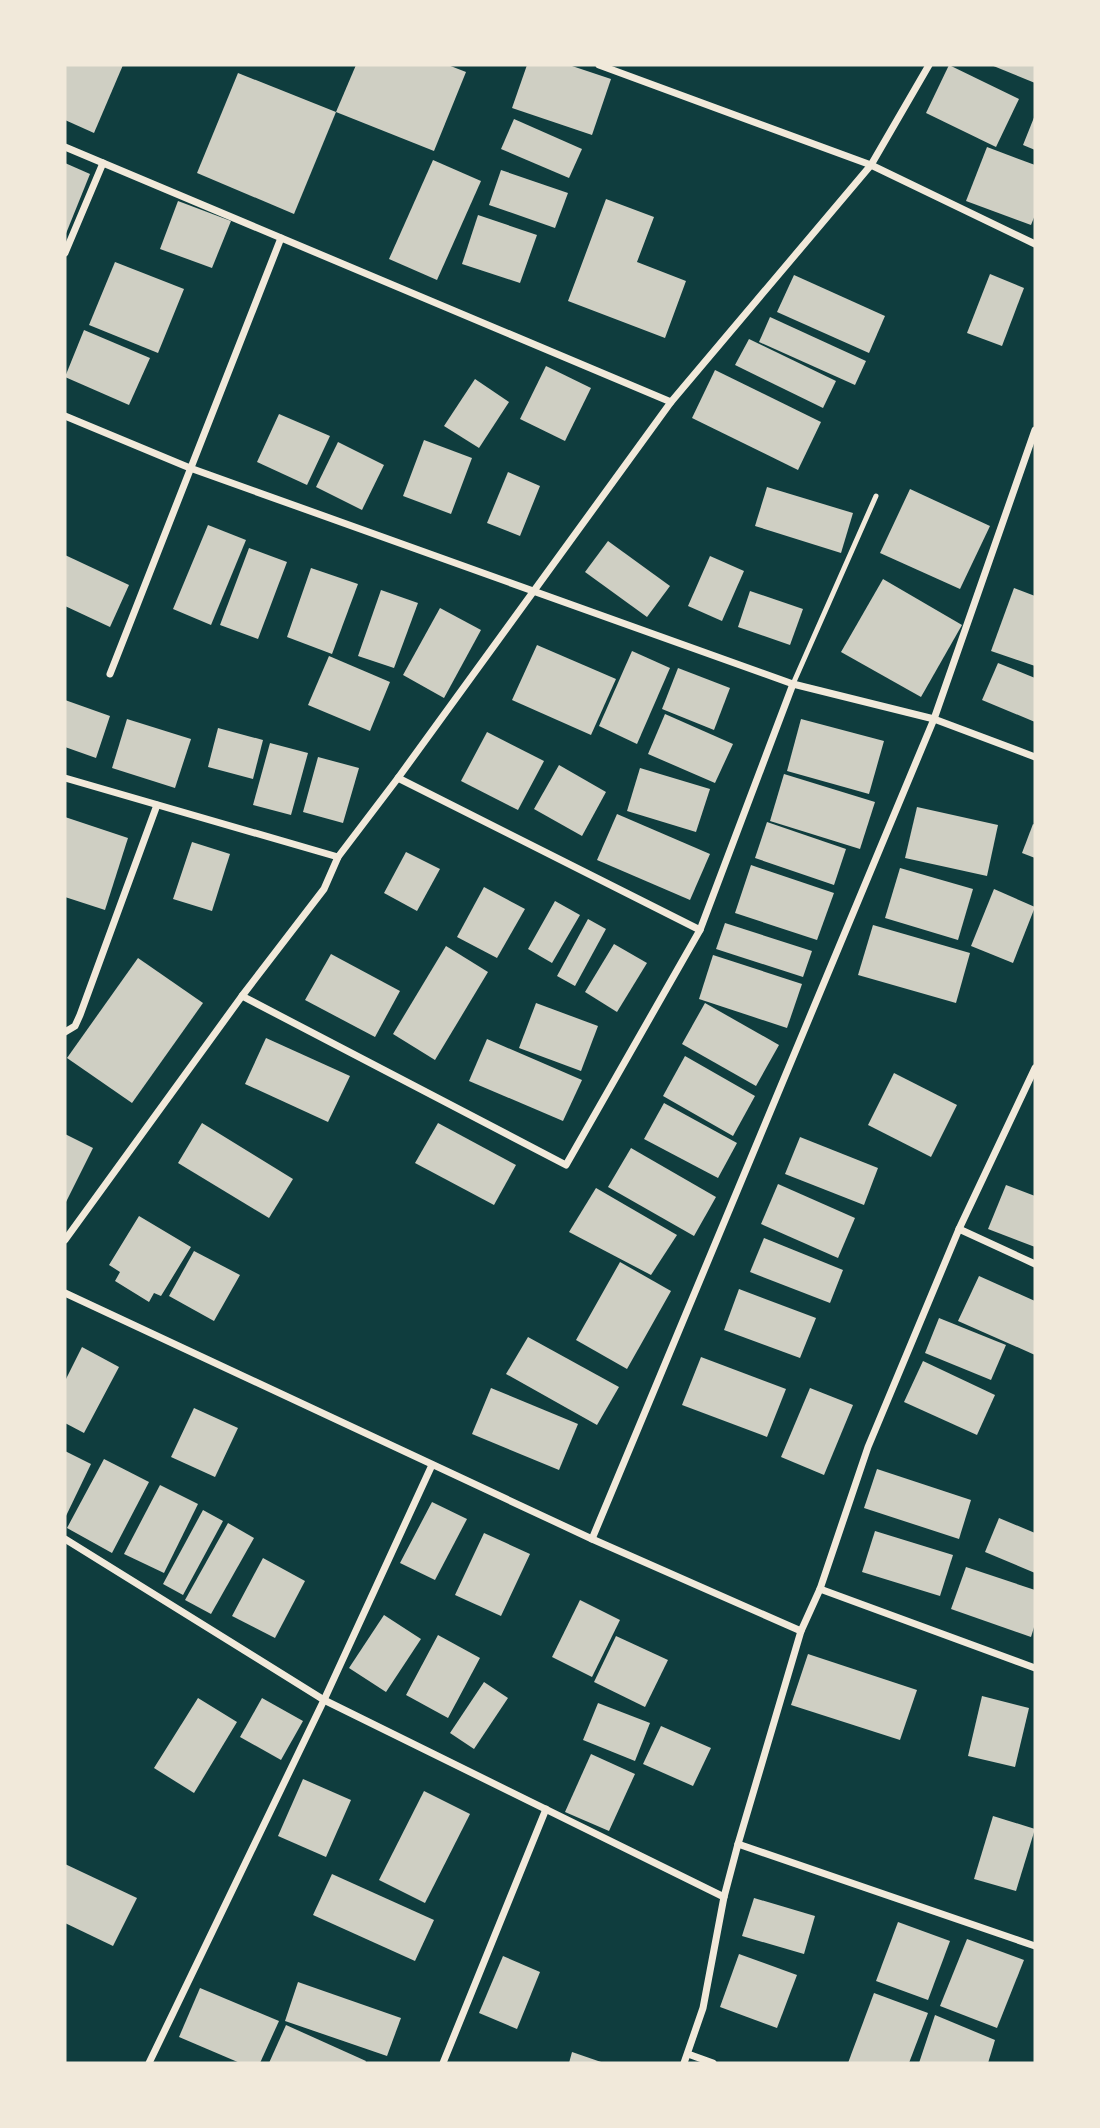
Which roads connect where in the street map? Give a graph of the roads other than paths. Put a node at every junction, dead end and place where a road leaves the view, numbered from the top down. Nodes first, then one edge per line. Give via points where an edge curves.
1 (599, 65) edge
2 (929, 65) edge
3 (65, 147) edge
4 (103, 163) junction
5 (871, 165) junction
6 (281, 238) junction
7 (1035, 244) edge
8 (65, 253) edge
9 (671, 402) junction
10 (65, 416) edge
11 (1035, 430) edge
12 (190, 468) junction
13 (876, 496) dead end
14 (532, 591) junction
15 (110, 674) dead end
16 (793, 684) junction
17 (934, 719) junction
18 (1035, 757) edge
19 (65, 778) edge
20 (398, 778) junction
21 (157, 805) junction
22 (338, 857) junction
23 (700, 930) junction
24 (242, 996) junction
25 (65, 1032) edge
26 (1035, 1068) edge
27 (959, 1229) junction
28 (65, 1240) edge
29 (1035, 1264) edge
30 (65, 1293) edge
31 (432, 1465) junction
32 (65, 1539) edge
33 (592, 1539) junction
34 (820, 1590) junction
35 (801, 1631) junction
36 (1035, 1668) edge
37 (324, 1700) junction
38 (546, 1809) junction
39 (738, 1844) junction
40 (724, 1896) junction
41 (1035, 1946) edge
42 (688, 2054) junction
43 (149, 2063) edge
44 (443, 2063) edge
45 (684, 2063) edge
46 (713, 2063) edge

1 - 5 street
2 - 5 street
3 - 4 street
4 - 6 street
4 - 8 street
5 - 7 street
5 - 9 street
6 - 9 street
6 - 12 street
9 - 14 street
10 - 12 street
11 - 17 street
12 - 14 street
12 - 15 street
13 - 16 lane
14 - 16 street
14 - 20 street
16 - 17 street
16 - 23 street
17 - 18 street
17 - 33 street
19 - 21 street
20 - 22 street
20 - 23 street
21 - 22 street
21 - 25 street via 80,1015 75,1026
22 - 24 street via 324,889
23 - 24 street via 566,1165
24 - 28 street
26 - 27 street
27 - 29 street
27 - 34 street via 867,1447
30 - 31 street
31 - 33 street
31 - 37 street
32 - 37 street
33 - 35 street
34 - 35 street
34 - 36 street
35 - 39 street
37 - 38 street
37 - 43 street
38 - 40 street
38 - 44 street
39 - 40 street
39 - 41 street
40 - 42 street via 703,2008
42 - 45 street
42 - 46 street

